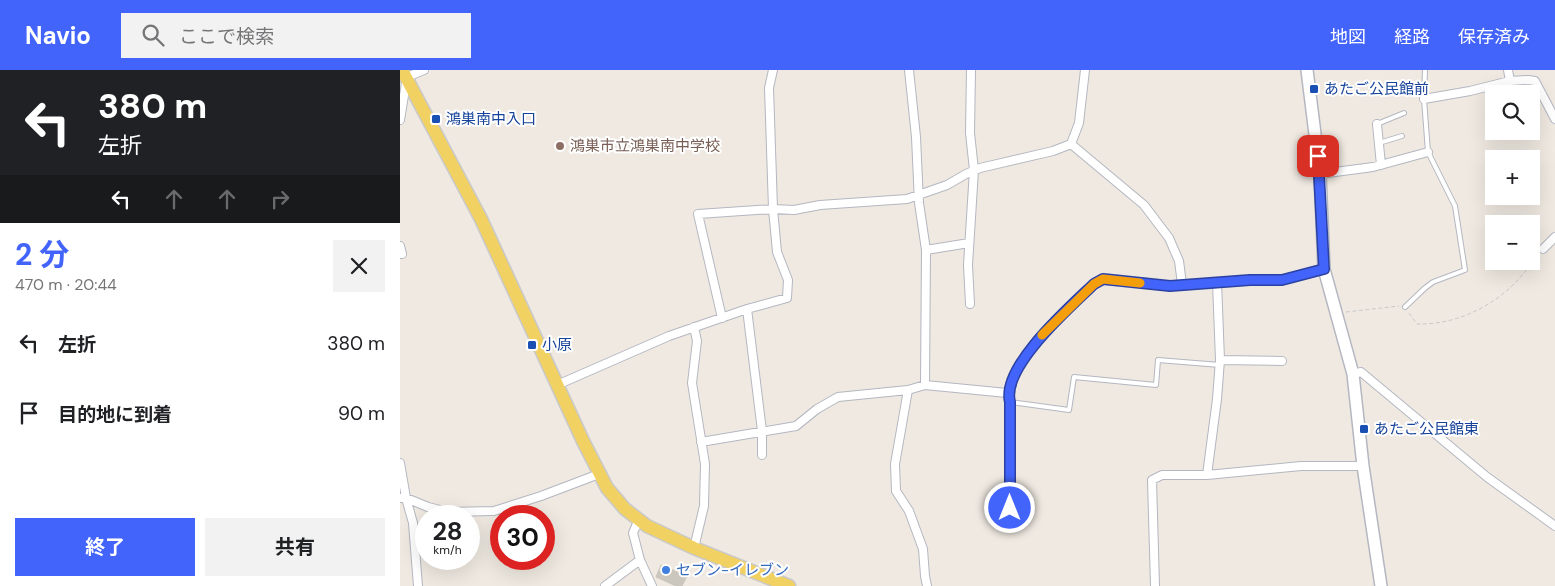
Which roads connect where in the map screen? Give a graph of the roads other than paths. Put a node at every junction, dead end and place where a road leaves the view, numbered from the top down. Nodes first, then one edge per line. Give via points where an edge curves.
1 (424, 70) edge
2 (773, 70) edge
3 (909, 70) edge
4 (970, 70) edge
5 (1085, 70) edge
6 (1307, 70) edge
7 (1425, 70) edge
8 (1508, 70) edge
9 (405, 74) edge
10 (1510, 81) junction
11 (1424, 99) junction
12 (1404, 113) dead end
13 (1555, 119) edge
14 (400, 120) edge
15 (1377, 124) joint
16 (1402, 136) dead end
17 (1379, 143) junction
18 (1071, 144) junction
19 (1428, 152) junction
20 (1381, 165) junction
21 (974, 170) junction
22 (1320, 174) junction
23 (920, 194) junction
24 (774, 209) junction
25 (1555, 237) edge
26 (969, 243) junction
27 (400, 246) edge
28 (1543, 249) road end
29 (926, 250) junction
30 (400, 254) edge
31 (1324, 269) junction
32 (1218, 282) junction
33 (1182, 284) junction
34 (970, 304) dead end
35 (1405, 307) road end
36 (747, 309) junction
37 (722, 318) junction
38 (694, 327) junction
39 (1282, 361) dead end
40 (1220, 362) junction
41 (1353, 374) junction
42 (557, 385) junction
43 (925, 385) junction
44 (908, 390) junction
45 (1008, 393) junction
46 (1010, 402) junction
47 (762, 431) junction
48 (701, 442) junction
49 (762, 455) dead end
50 (400, 463) edge
51 (1363, 466) junction
52 (599, 474) junction
53 (1207, 475) junction
54 (403, 498) edge
55 (1010, 508) dead end
56 (639, 520) junction
57 (1555, 526) edge
58 (694, 548) junction
59 (640, 560) junction
60 (418, 586) edge
61 (605, 586) edge
62 (652, 586) edge
63 (789, 586) edge
64 (927, 586) edge
65 (1155, 586) edge
66 (1381, 586) edge

1 - 9 street
2 - 24 street via 769,88
3 - 23 street
4 - 21 street via 970,133
5 - 18 street via 1080,123
6 - 22 street
7 - 11 lane
8 - 10 street
9 - 14 street
9 - 42 main road via 480,220
10 - 11 street
10 - 13 street via 1535,82
11 - 19 lane
12 - 15 lane
15 - 17 street
16 - 17 lane
17 - 20 street
18 - 21 street via 1053,152
18 - 33 street via 1144,205 1169,238 1179,261
19 - 20 street
19 - 35 lane via 1456,206 1466,270 1433,282
20 - 22 street
21 - 23 street via 947,185
21 - 26 street
22 - 31 street
23 - 24 street via 907,199
23 - 29 street
24 - 36 street via 777,252 788,280 787,298
24 - 37 street via 698,214
25 - 28 street
26 - 29 street
26 - 34 street
27 - 30 street
29 - 43 street
31 - 32 street via 1282,280
31 - 41 street
32 - 33 street
32 - 40 street
33 - 45 street via 1170,286 1103,279 1094,284 1045,331 1020,364
36 - 37 street
36 - 47 street
37 - 38 street
38 - 42 street
38 - 48 street via 697,341 692,383
39 - 40 street
40 - 46 lane via 1158,360 1156,385 1074,377 1069,410
40 - 53 street
41 - 51 street
41 - 57 street via 1361,372 1487,477
42 - 52 main road
43 - 44 street
43 - 45 street
44 - 47 street via 838,397 796,426
44 - 64 street via 895,464 896,492 909,510 923,549
45 - 46 street
46 - 55 street
47 - 48 street
47 - 49 street
48 - 58 street via 705,464 704,506
50 - 54 street
51 - 53 street via 1301,466
51 - 66 street
52 - 54 street via 494,511 448,512
52 - 56 main road via 607,488
53 - 65 street via 1162,475 1152,480
54 - 60 street via 413,523
56 - 58 main road
56 - 59 street via 633,533
58 - 63 main road
59 - 61 street
59 - 62 street

